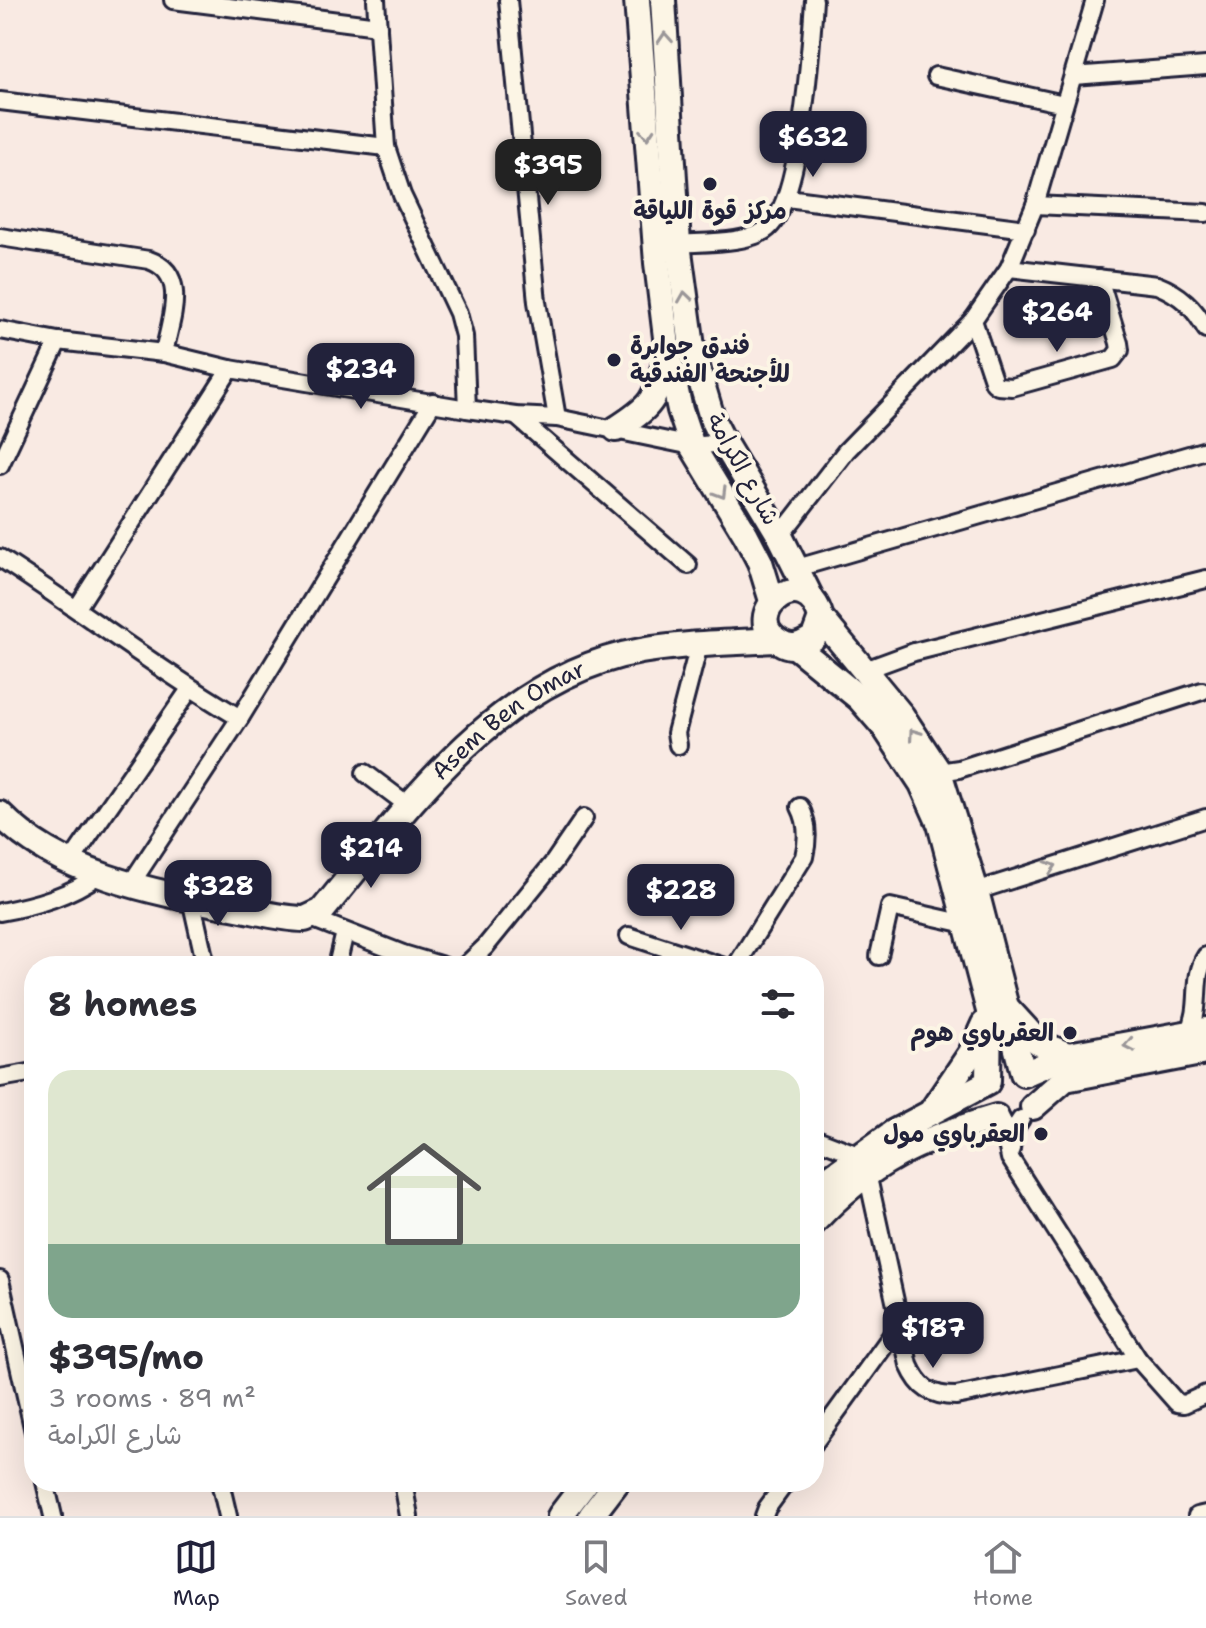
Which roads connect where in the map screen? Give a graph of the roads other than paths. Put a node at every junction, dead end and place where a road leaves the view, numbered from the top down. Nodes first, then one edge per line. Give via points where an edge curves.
1 (173, 0) edge
2 (376, 0) edge
3 (508, 0) edge
4 (637, 0) edge
5 (663, 0) edge
6 (814, 0) edge
7 (1095, 0) edge
8 (378, 26) junction
9 (1206, 66) edge
10 (936, 76) dead end
11 (1073, 76) junction
12 (0, 101) edge
13 (1064, 104) junction
14 (386, 147) junction
15 (787, 198) junction
16 (1035, 205) junction
17 (1206, 213) edge
18 (1026, 229) junction
19 (0, 237) edge
20 (678, 244) junction
21 (1009, 268) junction
22 (1099, 278) junction
23 (973, 320) junction
24 (1206, 329) edge
25 (0, 330) edge
26 (58, 341) junction
27 (164, 353) junction
28 (668, 354) junction
29 (230, 369) junction
30 (433, 402) junction
31 (467, 409) junction
32 (516, 416) junction
33 (557, 418) junction
34 (616, 429) junction
35 (724, 443) junction
36 (692, 446) junction
37 (1206, 450) edge
38 (0, 465) edge
39 (780, 536) junction
40 (0, 558) edge
41 (688, 565) dead end
42 (797, 568) junction
43 (1206, 579) edge
44 (77, 608) junction
45 (816, 608) junction
46 (777, 627) junction
47 (711, 644) junction
48 (865, 670) junction
49 (190, 689) junction
50 (1202, 691) dead end
51 (240, 718) junction
52 (678, 745) dead end
53 (939, 772) junction
54 (365, 773) dead end
55 (409, 806) junction
56 (800, 807) dead end
57 (0, 814) edge
58 (584, 818) dead end
59 (1206, 818) edge
60 (70, 863) junction
61 (100, 874) junction
62 (130, 885) junction
63 (976, 891) junction
64 (191, 899) junction
65 (0, 912) edge
66 (311, 918) junction
67 (966, 924) junction
68 (345, 932) junction
69 (629, 936) dead end
70 (204, 956) edge
71 (339, 956) edge
72 (414, 956) edge
73 (476, 956) edge
74 (690, 956) edge
75 (742, 956) edge
76 (879, 956) dead end
77 (1206, 956) edge
78 (997, 1008) junction
79 (1197, 1032) edge
80 (1206, 1052) edge
81 (1068, 1055) junction
82 (24, 1074) edge
83 (1023, 1074) junction
84 (0, 1078) edge
85 (988, 1082) junction
86 (931, 1113) junction
87 (1013, 1116) junction
88 (824, 1143) edge
89 (863, 1164) junction
90 (824, 1184) edge
91 (824, 1211) edge
92 (0, 1280) edge
93 (900, 1324) junction
94 (1138, 1359) junction
95 (24, 1387) edge
96 (1206, 1394) edge
97 (824, 1429) edge
98 (47, 1492) edge
99 (222, 1492) edge
100 (405, 1492) edge
101 (578, 1492) edge
102 (609, 1492) edge
103 (780, 1492) edge
104 (1206, 1514) edge
105 (53, 1516) edge
106 (228, 1516) edge
107 (409, 1516) edge
108 (560, 1516) edge
109 (591, 1516) edge
110 (764, 1516) edge
111 (1197, 1516) edge

1 - 8 street
2 - 8 street
3 - 33 street via 537,302
4 -> 28 street, شارع الكرامة
20 -> 5 street, شارع الكرامة
6 - 15 street via 795,169
7 - 11 street
8 - 14 street
9 - 11 street
10 - 13 street
11 - 13 street
12 - 14 street
13 - 16 street
14 - 31 street via 402,195 458,313
15 - 18 street
15 - 20 street via 776,219 755,235
16 - 17 street
16 - 18 street
18 - 21 street
19 - 27 street via 164,265 173,279 174,301
35 -> 20 street, شارع الكرامة via 693,354
21 - 22 street
21 - 23 street
22 - 23 street via 1119,343 1113,359 1012,387 998,386
22 - 24 street via 1178,293
23 - 39 street via 846,451
25 - 26 street
26 - 27 street
26 - 38 street
27 - 29 street
28 - 34 street via 656,395
28 - 36 street, شارع الكرامة
29 - 30 street
29 - 44 street
30 - 31 street
30 - 51 street
31 - 32 street
32 - 33 street
32 - 41 street
33 - 34 street
34 - 36 street
35 - 36 street
35 - 39 street, شارع الكرامة
36 -> 46 street, شارع الكرامة via 760,562
37 - 42 street
39 - 42 street, شارع الكرامة
40 - 44 street
42 - 45 street, شارع الكرامة
43 - 48 street via 914,652
44 - 49 street
45 - 46 street via 819,628 814,637
45 - 46 street, Asem Ben Omar via 798,592 784,593
45 - 48 street, شارع الكرامة
46 - 47 street, Asem Ben Omar
46 - 67 street via 859,698 908,761 940,824
47 - 52 street via 676,733
47 - 55 street, Asem Ben Omar via 640,651 577,670 500,716
53 -> 48 street, شارع الكرامة
49 - 51 street
49 - 60 street
50 - 53 street
51 - 62 street
53 - 63 street, شارع الكرامة
54 - 55 street
55 - 66 street, Asem Ben Omar
56 - 75 street via 807,842 804,857
57 - 60 street
58 - 73 street
63 -> 59 street
60 - 61 street
61 - 62 street
61 - 65 street via 52,901
62 - 64 street
63 - 78 street, شارع الكرامة
64 - 66 street
64 - 70 street
66 - 68 street
67 - 76 street via 890,907
67 - 78 street
68 - 71 street
68 - 72 street
69 - 74 street
77 - 79 street via 1200,969
78 - 81 street via 1039,1043
78 - 83 street
78 - 85 street
78 - 86 street
79 -> 81 street
80 - 87 street via 1065,1079
81 - 83 street
82 - 84 street
83 - 85 street via 1000,1072
83 - 87 street via 1034,1085 1035,1100
85 - 86 street
85 - 87 street via 984,1098 990,1112
86 - 89 street via 894,1132
87 - 89 street via 939,1134
87 - 94 street via 1010,1158
88 - 89 street
89 - 90 street
89 - 91 street
89 - 93 street
92 - 95 street
93 - 94 street via 916,1381 941,1396
93 - 97 street
94 - 96 street via 1177,1403
98 - 105 street
99 - 106 street
100 - 107 street
101 - 108 street
102 - 109 street
103 - 110 street
104 - 111 street

